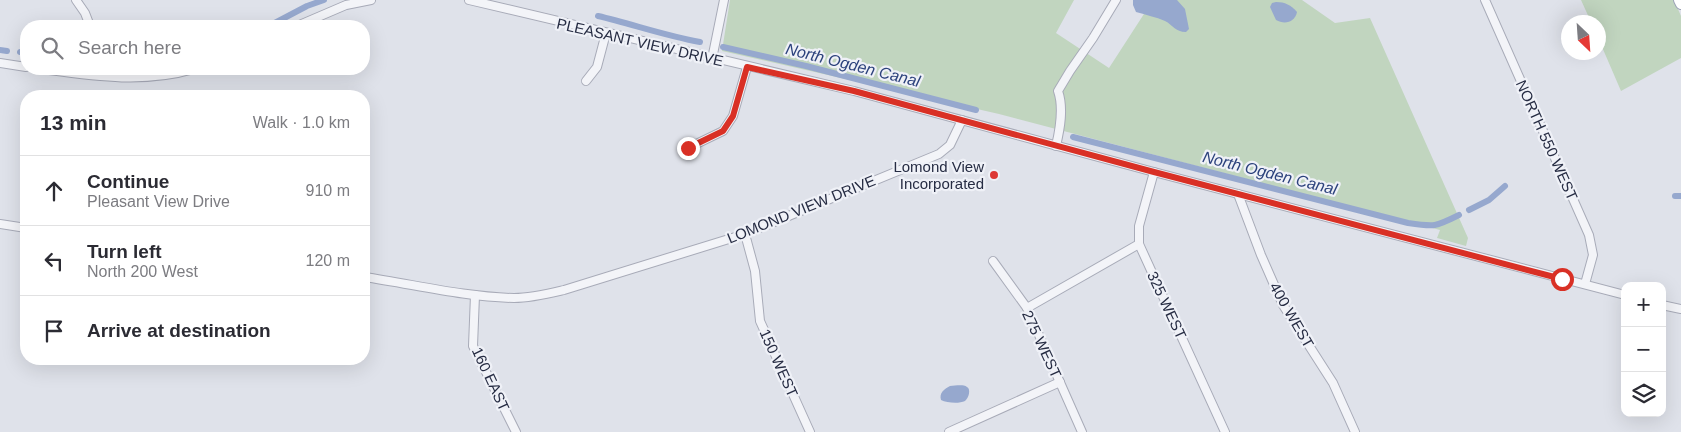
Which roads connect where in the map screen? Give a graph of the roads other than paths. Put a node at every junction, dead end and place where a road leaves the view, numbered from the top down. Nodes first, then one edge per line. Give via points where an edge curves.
1 (76, 0) edge
2 (372, 0) edge
3 (473, 0) edge
4 (724, 0) edge
5 (1116, 0) edge
6 (1485, 0) edge
7 (1679, 0) edge
8 (345, 2) edge
9 (1681, 4) edge
10 (88, 20) edge
11 (309, 20) edge
12 (606, 33) junction
13 (712, 59) junction
14 (0, 63) edge
15 (20, 66) edge
16 (747, 67) junction
17 (112, 75) edge
18 (166, 75) edge
19 (586, 81) dead end
20 (962, 120) junction
21 (1056, 146) junction
22 (688, 148) dead end
23 (1154, 172) junction
24 (1238, 194) junction
25 (0, 224) edge
26 (20, 227) edge
27 (745, 234) junction
28 (1139, 244) junction
29 (993, 261) dead end
30 (370, 278) edge
31 (1585, 284) junction
32 (475, 295) junction
33 (1621, 295) edge
34 (1666, 306) edge
35 (1026, 308) junction
36 (1681, 310) edge
37 (1060, 382) junction
38 (516, 432) edge
39 (810, 432) edge
40 (949, 432) edge
41 (1082, 432) edge
42 (1225, 432) edge
43 (1355, 432) edge

1 - 10 street
2 - 8 street
3 - 12 street, PLEASANT VIEW DRIVE
4 - 13 street
5 - 21 street via 1058,91 1061,124
6 - 31 street, NORTH 550 WEST via 1589,234 1593,255
7 - 9 main road
8 - 11 street
12 - 13 street, PLEASANT VIEW DRIVE
12 - 19 street via 597,67
13 - 16 street, PLEASANT VIEW DRIVE
14 - 15 street
16 - 20 street, PLEASANT VIEW DRIVE
16 - 22 street via 733,116 723,131
17 - 18 street via 128,78
20 - 21 street, PLEASANT VIEW DRIVE
20 - 27 street, LOMOND VIEW DRIVE via 950,145 939,154
21 - 23 street, PLEASANT VIEW DRIVE
23 - 24 street, PLEASANT VIEW DRIVE
23 - 28 street via 1140,226
24 - 31 street, PLEASANT VIEW DRIVE
24 - 43 street, 400 WEST via 1283,305 1332,383
25 - 26 street
27 - 32 street, LOMOND VIEW DRIVE via 541,296
27 - 39 street, 150 WEST via 755,271 760,321
28 - 35 street
28 - 42 street, 325 WEST
29 - 35 street, 275 WEST
30 - 32 street, LOMOND VIEW DRIVE
31 - 33 street, PLEASANT VIEW DRIVE
32 - 38 street, 160 EAST via 473,346
34 - 36 street
35 - 37 street, 275 WEST
37 - 40 street
37 - 41 street, 275 WEST

